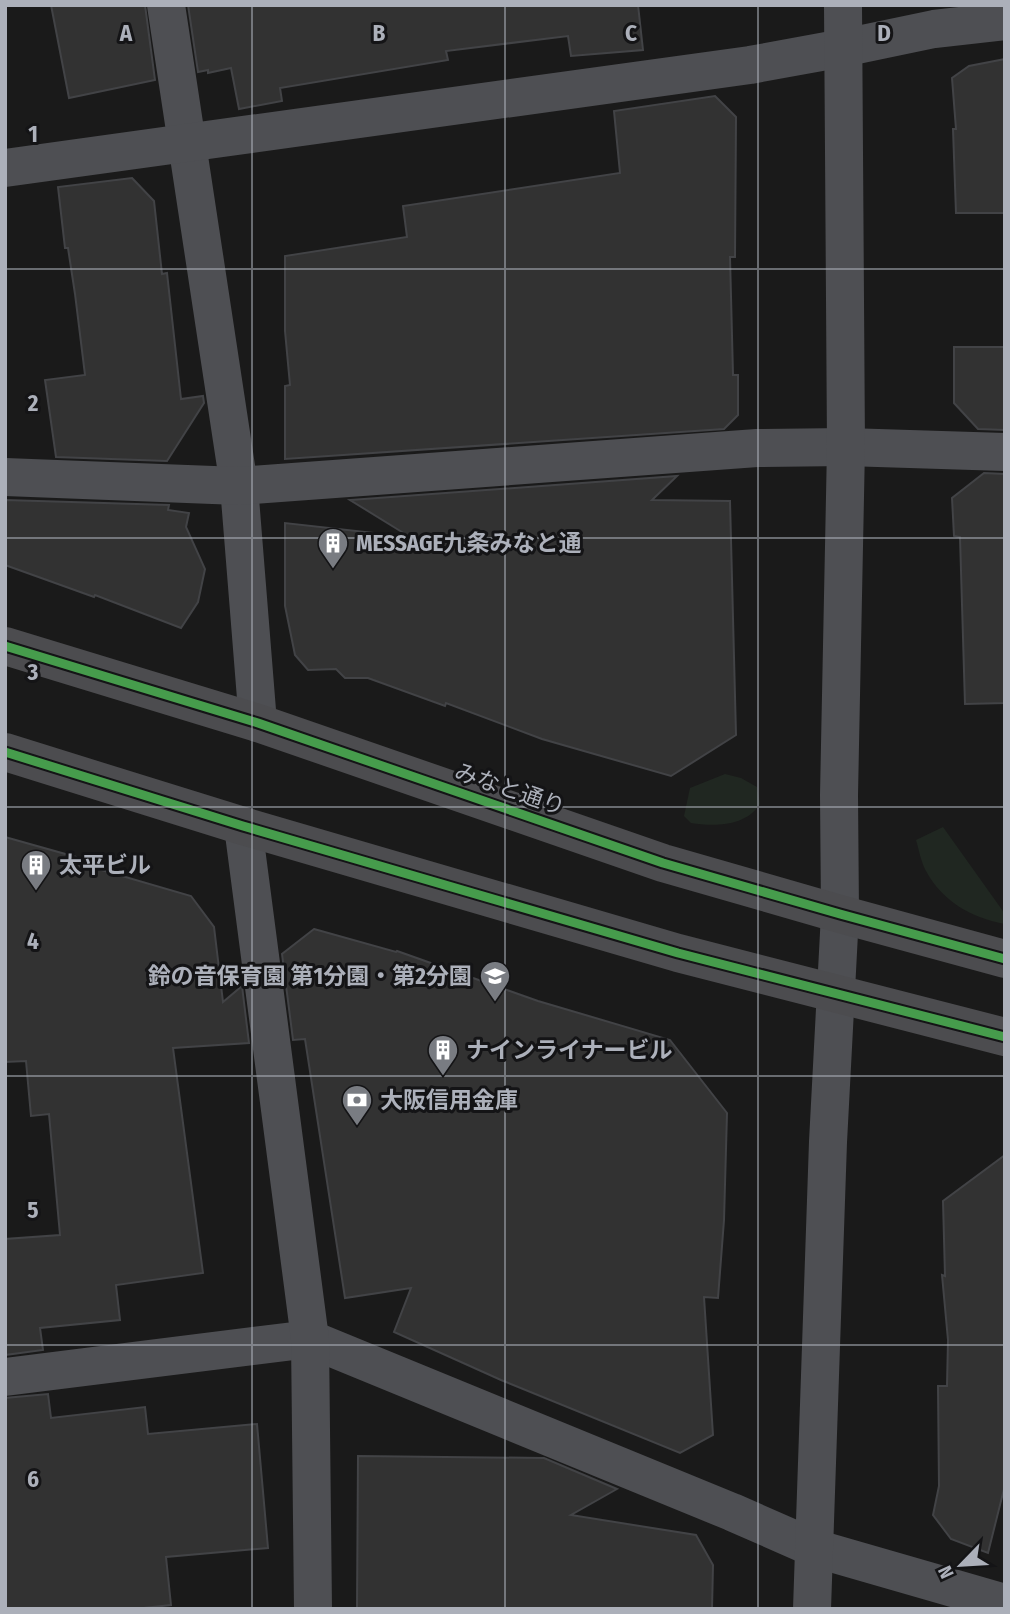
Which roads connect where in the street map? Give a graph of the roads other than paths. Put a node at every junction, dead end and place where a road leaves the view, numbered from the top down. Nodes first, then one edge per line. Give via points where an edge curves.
1 (166, 5) edge
2 (843, 5) edge
3 (1005, 21) edge
4 (843, 48) junction
5 (186, 142) junction
6 (5, 168) edge
7 (846, 447) junction
8 (1005, 452) edge
9 (5, 477) edge
10 (239, 486) junction
11 (5, 646) edge
12 (258, 723) junction
13 (5, 752) edge
14 (243, 826) junction
15 (840, 914) junction
16 (1005, 959) edge
17 (836, 993) junction
18 (1005, 1037) edge
19 (310, 1339) junction
20 (5, 1377) edge
21 (814, 1548) junction
22 (1005, 1603) edge
23 (313, 1609) edge
24 (812, 1609) edge

1 - 5 street
2 - 4 street
3 - 4 street via 934,29
4 - 5 street via 750,65
4 - 7 street
5 - 6 street
5 - 10 street
7 - 8 street
7 - 10 street via 757,448
7 - 15 street
9 - 10 street
10 - 12 street
11 - 12 highway, みなと通り
12 - 15 highway, みなと通り via 663,863
13 - 14 highway
14 - 17 highway via 678,953
14 - 19 street
15 - 16 highway, みなと通り
15 - 17 street
17 - 18 highway
17 - 21 street
19 - 20 street
19 - 21 street
19 - 23 street
21 - 22 street
21 - 24 street

